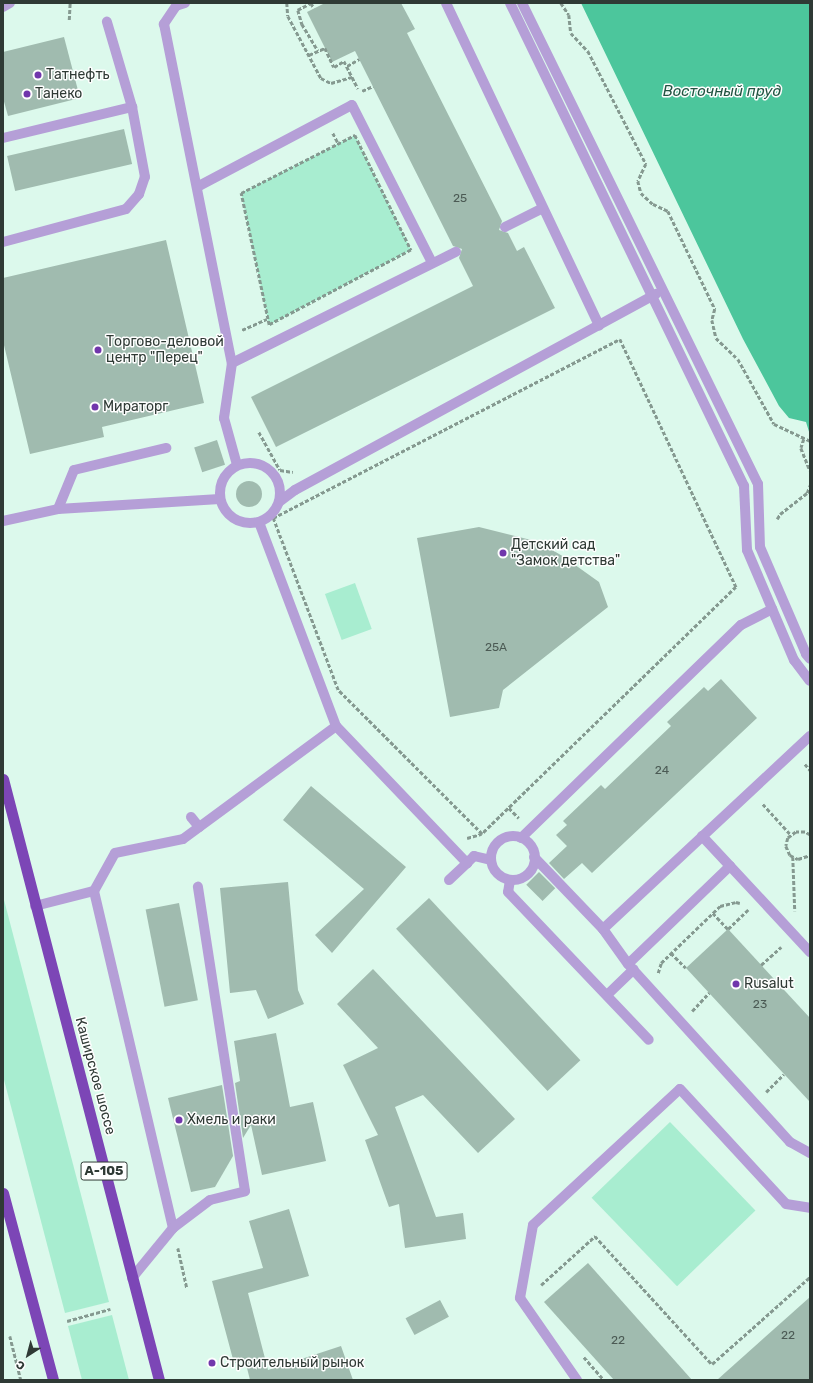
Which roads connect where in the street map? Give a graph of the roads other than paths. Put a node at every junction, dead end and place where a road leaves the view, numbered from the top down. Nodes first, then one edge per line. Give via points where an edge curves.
1 (10, 3) edge
2 (185, 3) edge
3 (446, 3) edge
4 (510, 3) edge
5 (522, 3) edge
6 (3, 7) edge
7 (107, 22) dead end
8 (132, 106) junction
9 (3, 138) edge
10 (196, 187) junction
11 (544, 208) junction
12 (505, 227) dead end
13 (3, 242) edge
14 (456, 252) dead end
15 (432, 264) junction
16 (663, 290) junction
17 (652, 296) junction
18 (599, 325) junction
19 (232, 364) junction
20 (166, 448) dead end
21 (237, 465) junction
22 (220, 499) junction
23 (279, 502) junction
24 (58, 509) junction
25 (3, 521) edge
26 (259, 522) junction
27 (772, 609) junction
28 (810, 659) edge
29 (810, 681) edge
30 (336, 726) junction
31 (810, 736) edge
32 (3, 779) edge
33 (191, 817) dead end
34 (199, 827) junction
35 (702, 836) junction
36 (521, 838) junction
37 (534, 857) junction
38 (490, 860) junction
39 (467, 863) junction
40 (730, 866) junction
41 (449, 880) dead end
42 (510, 880) junction
43 (198, 887) dead end
44 (94, 891) junction
45 (36, 906) junction
46 (603, 929) junction
47 (810, 952) edge
48 (631, 967) junction
49 (607, 995) junction
50 (649, 1040) dead end
51 (810, 1152) edge
52 (3, 1193) edge
53 (810, 1208) edge
54 (173, 1228) junction
55 (132, 1278) junction
56 (53, 1380) edge
57 (159, 1380) edge
58 (577, 1380) edge

1 - 6 street
2 - 10 street via 176,6 164,24
3 - 11 street
4 - 17 street
5 - 16 street
7 - 8 street
8 - 9 street
8 - 13 street via 145,177 138,194 126,209
10 - 15 street via 352,105
10 - 19 street
11 - 12 street
11 - 18 street
14 - 15 street
15 - 19 street
16 - 17 street
16 - 28 street via 758,484 760,547
17 - 18 street
17 - 27 street via 744,486 747,550
18 - 23 street via 295,490
19 - 21 street via 224,418
20 - 24 street via 74,470
21 - 22 street via 222,479
21 - 23 street via 256,463 270,470 279,482
22 - 24 street
22 - 26 street via 224,509 239,521
23 - 26 street via 268,517
24 - 25 street
26 - 30 street
27 - 29 street via 794,660
27 - 36 street via 741,625
30 - 34 street
30 - 39 street
31 - 35 street
32 - 45 highway, Каширское шоссе / А-105
33 - 34 street
34 - 44 street via 183,839 115,854
35 - 40 street
35 - 46 street
36 - 37 street via 531,846
36 - 38 street via 506,837 497,842
37 - 42 street via 528,874
37 - 46 street
38 - 39 street via 474,856
38 - 42 street via 494,869
39 - 41 street
40 - 47 street
40 - 48 street
42 - 49 street via 508,892
43 - 54 street via 245,1191 210,1200
44 - 45 street
44 - 54 street
45 - 55 highway, Каширское шоссе / А-105
46 - 48 street
48 - 49 street
48 - 51 street via 790,1142
49 - 50 street
52 - 56 highway
53 - 58 street via 786,1204 680,1089 533,1225 520,1298
54 - 55 street
55 - 57 highway, Каширское шоссе / А-105

